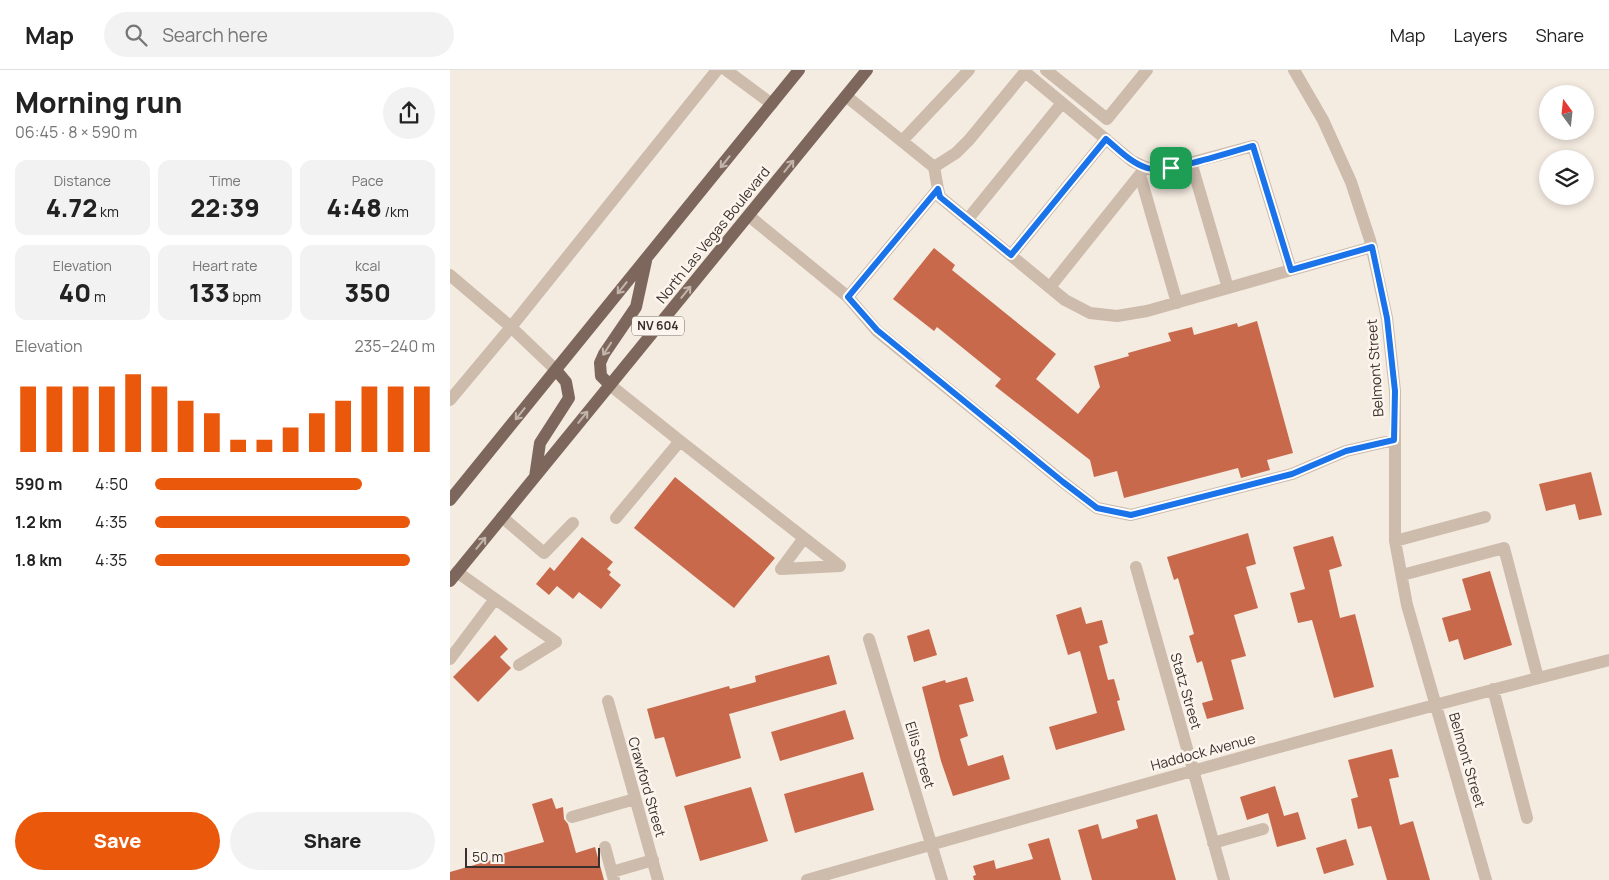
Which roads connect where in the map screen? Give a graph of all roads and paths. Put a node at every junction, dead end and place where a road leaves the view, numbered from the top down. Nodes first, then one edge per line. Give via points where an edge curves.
1 (717, 70) edge
2 (726, 70) edge
3 (800, 70) edge
4 (867, 70) edge
5 (969, 70) edge
6 (1046, 70) edge
7 (1147, 70) edge
8 (1294, 70) edge
9 (846, 96) junction
10 (1062, 103) junction
11 (772, 104) junction
12 (1106, 139) junction
13 (902, 141) junction
14 (1191, 162) junction
15 (934, 167) junction
16 (1143, 171) junction
17 (938, 189) junction
18 (749, 216) junction
19 (967, 220) junction
20 (1372, 247) junction
21 (1011, 255) junction
22 (646, 258) junction
23 (1291, 270) junction
24 (450, 274) edge
25 (1050, 287) junction
26 (1228, 288) junction
27 (848, 297) junction
28 (1177, 303) junction
29 (511, 327) junction
30 (556, 370) junction
31 (610, 385) junction
32 (450, 400) edge
33 (1394, 440) junction
34 (680, 441) junction
35 (534, 477) junction
36 (450, 500) edge
37 (502, 517) junction
38 (1485, 517) dead end
39 (616, 518) dead end
40 (573, 523) dead end
41 (804, 538) dead end
42 (1395, 541) junction
43 (1136, 567) dead end
44 (1402, 575) junction
45 (454, 577) edge
46 (495, 599) junction
47 (868, 639) dead end
48 (450, 659) edge
49 (1609, 660) edge
50 (519, 666) dead end
51 (1538, 678) junction
52 (1493, 689) junction
53 (608, 702) dead end
54 (1436, 704) junction
55 (1193, 770) junction
56 (635, 799) junction
57 (572, 817) dead end
58 (1527, 818) dead end
59 (1263, 829) dead end
60 (1213, 842) junction
61 (932, 844) junction
62 (605, 847) dead end
63 (653, 860) junction
64 (613, 876) edge
65 (658, 880) edge
66 (807, 880) edge
67 (942, 880) edge
68 (1224, 880) edge
69 (1486, 880) edge

1 - 29 street
2 - 11 street
3 - 11 main road
4 - 9 main road, North Las Vegas Boulevard / NV 604
5 - 13 street
6 - 7 street via 1106,119
8 - 20 street, Belmont Street via 1323,120 1351,182
9 - 13 street
18 -> 9 main road, North Las Vegas Boulevard / NV 604
10 - 12 street
10 - 15 street via 1025,72 969,140
10 - 19 street
11 -> 22 main road
12 - 16 street
12 - 21 street
13 - 15 street
14 - 16 street
14 - 23 street via 1253,146
14 - 26 street
15 - 17 street
16 - 25 street
16 - 28 street
17 - 19 street via 940,197
17 - 27 street
18 - 27 street
31 -> 18 main road, North Las Vegas Boulevard / NV 604
19 - 21 street
20 - 23 street
20 - 33 street, Belmont Street via 1387,318 1395,391
21 - 25 street
22 -> 30 main road
22 -> 31 main road via 636,307 600,364 602,376
23 - 26 street
24 - 29 street
25 - 28 street via 1090,313 1117,316
26 - 28 street
27 - 33 street via 877,330 1097,508 1131,515 1292,474 1346,451
29 - 30 street
29 - 32 street
30 - 35 main road via 566,382 569,398 540,443
30 -> 36 main road
31 - 34 street
35 -> 31 main road, North Las Vegas Boulevard / NV 604
33 - 42 street, Belmont Street
34 - 39 street
34 - 41 street
35 - 37 main road, North Las Vegas Boulevard / NV 604
37 - 40 street via 544,552
45 -> 37 main road, North Las Vegas Boulevard / NV 604
38 - 42 street
42 - 44 street, Belmont Street
43 - 55 street, Statz Street
44 - 51 street via 1504,548
44 - 54 street, Belmont Street via 1407,605
45 - 46 street
46 - 48 street
46 - 50 street via 556,642
47 - 61 street, Ellis Street
49 - 51 street, Haddock Avenue
51 - 52 street, Haddock Avenue
52 - 54 street, Haddock Avenue
52 - 58 street
53 - 56 street, Crawford Street
54 - 55 street, Haddock Avenue
54 - 69 street, Belmont Street
55 - 60 street, Statz Street
55 - 61 street, Haddock Avenue
56 - 57 street
56 - 63 street, Crawford Street
59 - 60 street
60 - 68 street, Statz Street
61 - 66 street, Haddock Avenue
61 - 67 street, Ellis Street
62 - 64 street
63 - 64 street
63 - 65 street, Crawford Street

